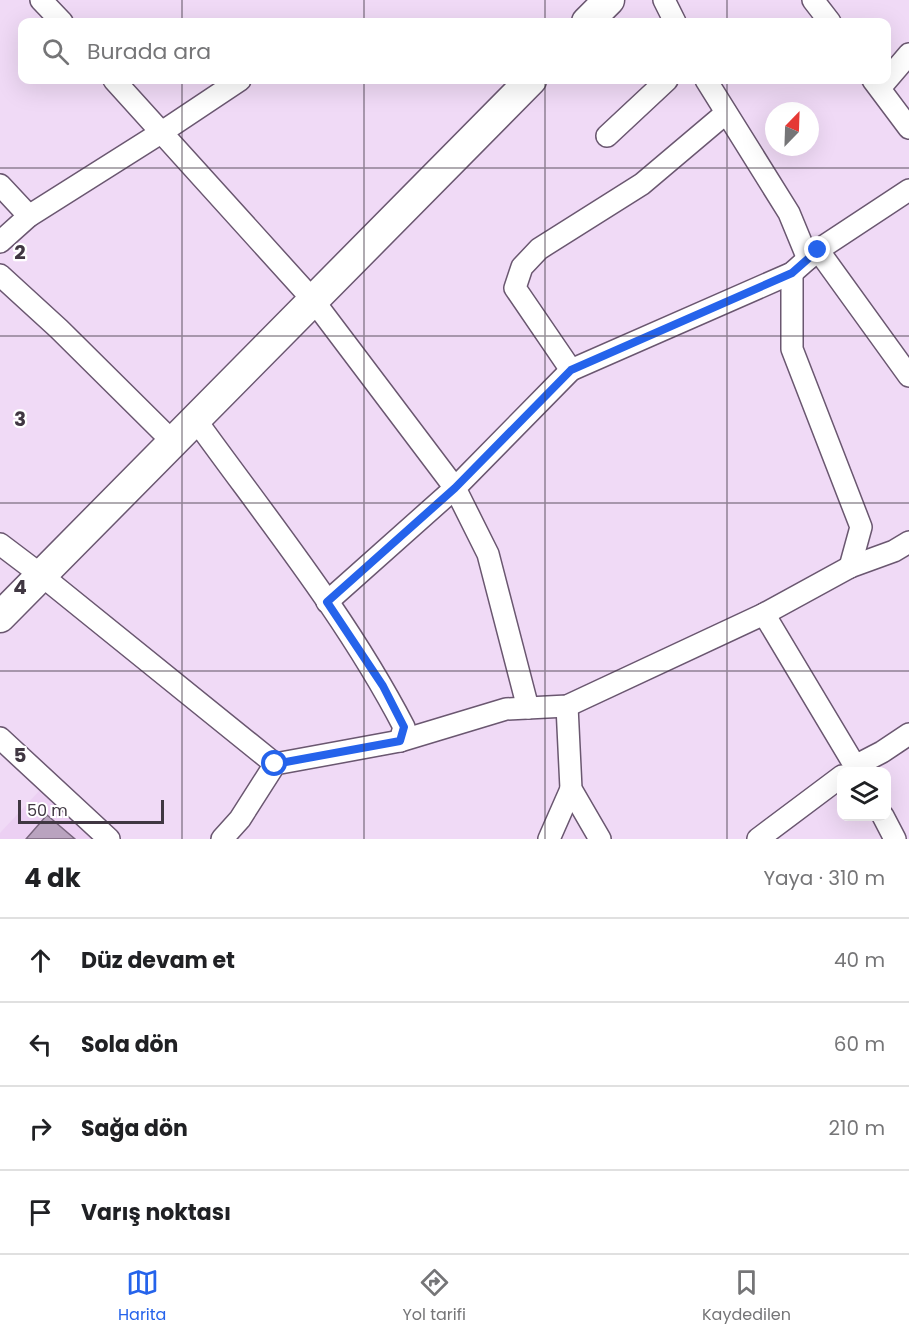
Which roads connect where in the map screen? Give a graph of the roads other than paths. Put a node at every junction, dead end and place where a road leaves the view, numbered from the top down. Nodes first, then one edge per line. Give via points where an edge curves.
1 (41, 0) edge
2 (609, 0) edge
3 (664, 0) edge
4 (813, 0) edge
5 (58, 18) edge
6 (591, 18) edge
7 (673, 18) edge
8 (827, 18) edge
9 (909, 54) edge
10 (891, 71) edge
11 (118, 84) edge
12 (234, 84) edge
13 (527, 84) edge
14 (663, 84) edge
15 (708, 84) edge
16 (877, 84) edge
17 (726, 113) junction
18 (909, 128) edge
19 (162, 132) junction
20 (607, 136) dead end
21 (0, 185) edge
22 (909, 190) edge
23 (29, 216) junction
24 (0, 242) edge
25 (813, 255) junction
26 (792, 273) junction
27 (0, 275) edge
28 (313, 300) junction
29 (571, 370) junction
30 (909, 376) edge
31 (195, 419) junction
32 (173, 442) junction
33 (455, 488) junction
34 (909, 542) edge
35 (0, 544) edge
36 (850, 567) junction
37 (41, 575) junction
38 (327, 602) junction
39 (764, 615) junction
40 (0, 616) edge
41 (567, 706) junction
42 (528, 708) junction
43 (909, 734) edge
44 (0, 738) edge
45 (400, 741) junction
46 (275, 764) junction
47 (849, 767) edge
48 (858, 767) edge
49 (837, 781) edge
50 (571, 789) junction
51 (886, 821) edge
52 (109, 839) edge
53 (222, 839) edge
54 (549, 839) edge
55 (600, 839) edge
56 (758, 839) edge
57 (895, 839) edge

1 - 5 street
2 - 6 main road
3 - 7 street
4 - 8 street
9 - 10 street
11 - 19 street
12 - 19 street
13 - 28 main road
14 - 20 street
15 - 17 street
16 - 18 street
17 - 25 street
17 - 29 street via 642,184 539,249 522,267 515,288
19 - 23 street
19 - 28 street
21 - 23 street
22 - 25 street
23 - 24 street
25 - 26 street
25 - 30 street
26 - 29 street
26 - 36 street via 792,349 861,527
27 - 32 street
28 - 31 main road
28 - 33 street
29 - 33 street
31 - 32 main road
31 - 38 street
32 - 37 main road
33 - 38 street
33 - 42 street via 488,554
34 - 36 street
35 - 37 street
36 - 39 street
37 - 40 main road
37 - 46 street
38 - 45 street via 388,696 404,727
39 - 41 street
39 - 47 street
41 - 42 street
41 - 50 street
42 - 45 street via 506,709
43 - 48 street
44 - 52 street
45 - 46 street
46 - 53 street via 240,819
49 - 56 street
50 - 54 street
50 - 55 street
51 - 57 street

